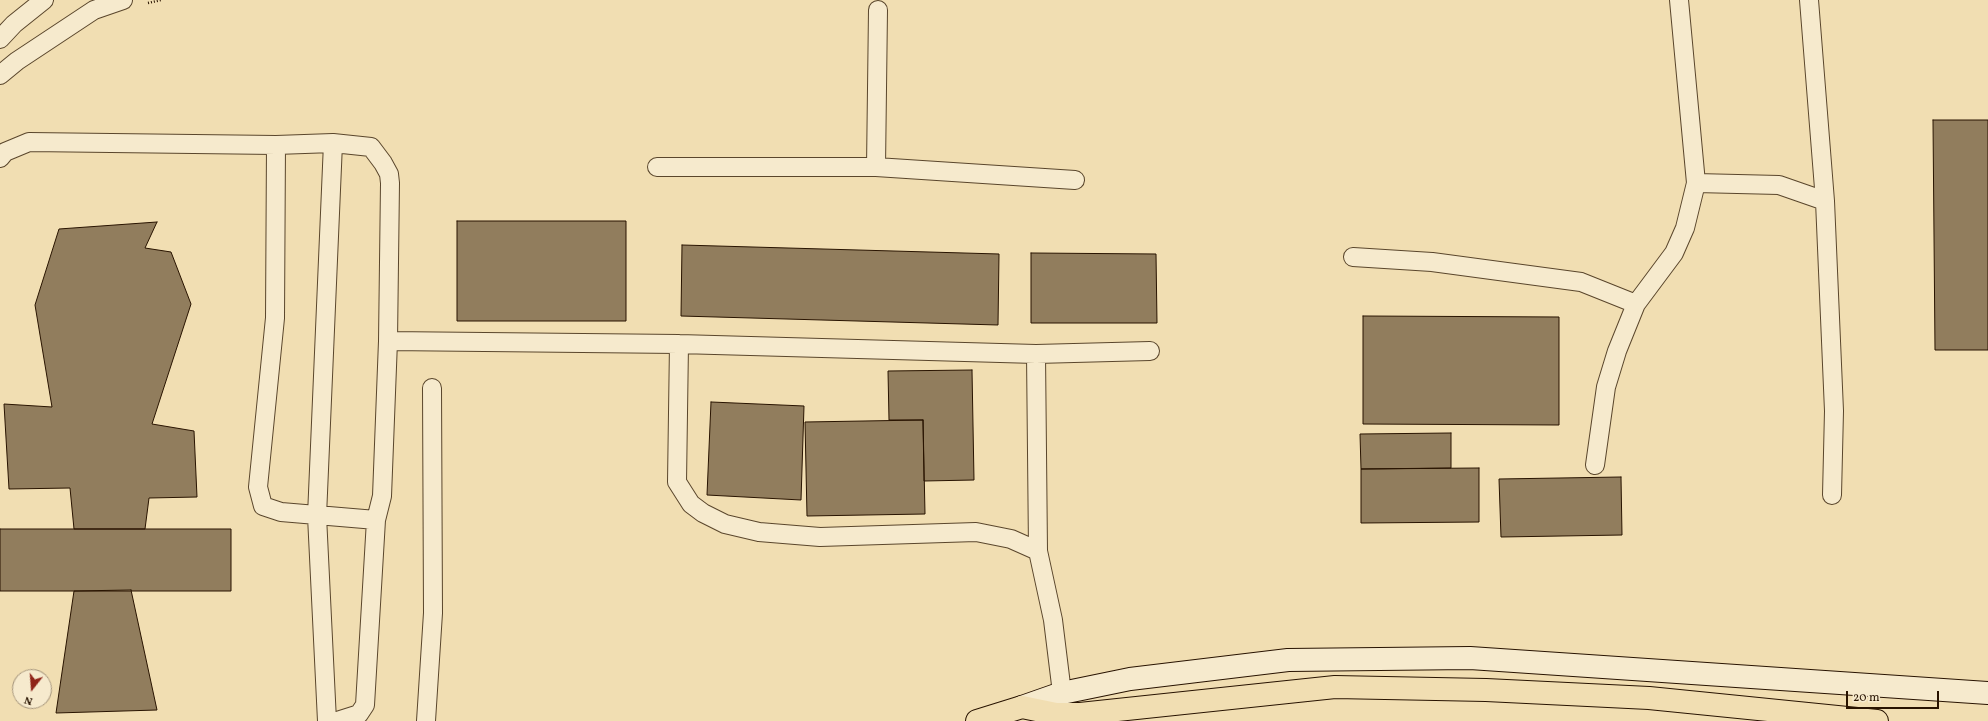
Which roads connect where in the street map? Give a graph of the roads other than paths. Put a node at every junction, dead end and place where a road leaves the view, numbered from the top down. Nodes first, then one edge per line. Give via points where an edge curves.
1 (44, 0) edge
2 (123, 0) edge
3 (1678, 0) edge
4 (1810, 0) edge
5 (878, 10) dead end
6 (0, 40) edge
7 (0, 75) edge
8 (333, 143) junction
9 (276, 145) junction
10 (0, 158) edge
11 (657, 167) dead end
12 (876, 167) junction
13 (1076, 180) dead end
14 (1696, 183) junction
15 (1825, 200) junction
16 (1353, 257) dead end
17 (1636, 304) junction
18 (388, 340) junction
19 (679, 344) junction
20 (1150, 351) dead end
21 (1036, 354) junction
22 (432, 388) dead end
23 (1595, 465) dead end
24 (1832, 495) dead end
25 (317, 516) junction
26 (376, 520) junction
27 (1038, 551) junction
28 (1062, 693) junction
29 (1988, 693) edge
30 (1022, 707) junction
31 (327, 721) edge
32 (337, 721) edge
33 (426, 721) edge
34 (977, 721) edge
35 (1877, 721) edge

1 - 6 lane via 14,24
2 - 7 lane via 94,10
3 - 14 lane
4 - 15 lane
5 - 12 lane
8 - 9 lane
8 - 18 lane via 371,148 389,174
8 - 25 lane
9 - 10 lane via 29,142 6,152
9 - 25 lane via 275,318 258,487 263,506 281,512
11 - 12 lane
12 - 13 lane
14 - 15 lane via 1779,185
14 - 17 lane via 1686,228 1674,252
15 - 24 lane via 1834,411
16 - 17 lane via 1432,262 1581,282
17 - 23 lane via 1606,388
18 - 19 lane
18 - 26 lane via 382,496
19 - 21 lane
19 - 27 lane via 677,482 691,504 703,514 726,524 759,532 820,537 976,532 1011,539
20 - 21 lane
21 - 27 lane
22 - 33 lane via 433,613
25 - 26 lane
25 - 31 lane
26 - 32 lane via 365,705 359,714
27 - 28 lane via 1053,620
28 - 29 street via 1130,679 1288,660 1470,658
28 - 30 street
30 - 34 highway
30 - 35 highway via 1056,714 1080,714 1343,687 1486,690 1649,698

